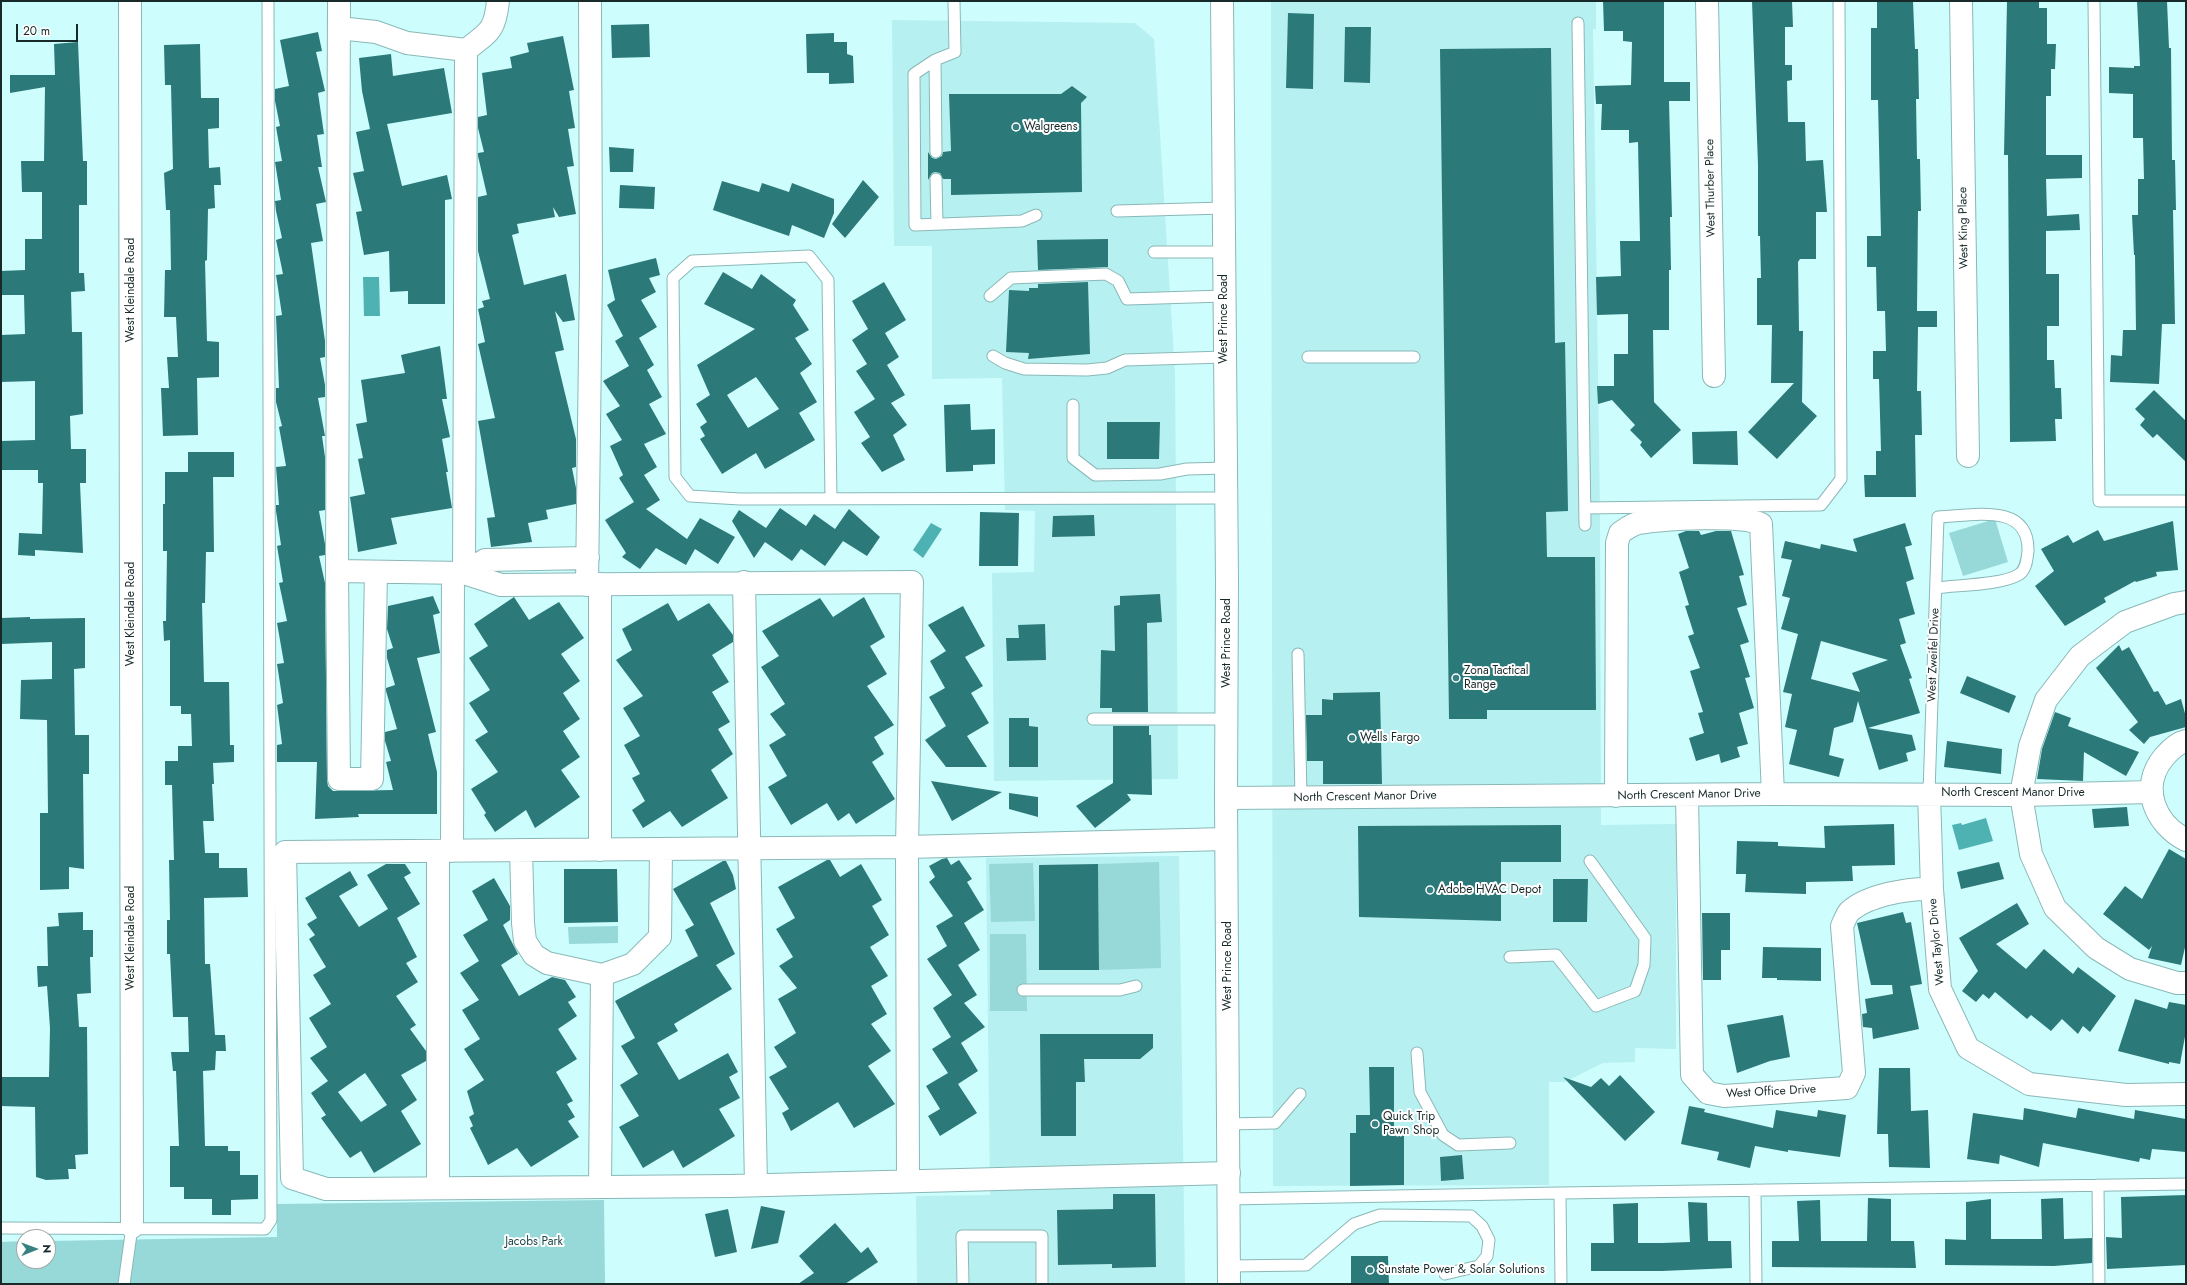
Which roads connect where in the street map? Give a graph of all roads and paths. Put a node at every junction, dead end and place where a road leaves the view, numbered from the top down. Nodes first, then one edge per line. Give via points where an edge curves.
1 (130, 1) edge
2 (268, 1) edge
3 (339, 1) edge
4 (498, 1) edge
5 (590, 1) edge
6 (954, 1) edge
7 (1222, 1) edge
8 (1707, 1) edge
9 (1839, 1) edge
10 (1961, 1) edge
11 (2094, 1) edge
12 (1578, 23) dead end
13 (339, 28) junction
14 (466, 50) junction
15 (935, 60) junction
16 (936, 152) dead end
17 (936, 180) dead end
18 (1223, 208) junction
19 (1117, 211) dead end
20 (1036, 215) dead end
21 (937, 224) junction
22 (1154, 252) dead end
23 (1224, 252) junction
24 (990, 296) dead end
25 (1224, 296) junction
26 (993, 356) dead end
27 (1225, 357) junction
28 (1308, 357) dead end
29 (1414, 357) dead end
30 (1714, 376) dead end
31 (1073, 405) dead end
32 (1968, 456) dead end
33 (1226, 468) junction
34 (831, 498) junction
35 (1226, 498) junction
36 (2186, 501) edge
37 (1585, 508) junction
38 (1585, 525) dead end
39 (588, 558) junction
40 (337, 571) junction
41 (376, 572) junction
42 (459, 573) junction
43 (744, 582) junction
44 (594, 585) junction
45 (1936, 588) junction
46 (2186, 602) edge
47 (1298, 654) dead end
48 (1226, 719) junction
49 (1093, 720) dead end
50 (2186, 741) edge
51 (2152, 792) junction
52 (1929, 793) junction
53 (1773, 794) junction
54 (1687, 795) junction
55 (2021, 795) junction
56 (1616, 796) junction
57 (1226, 798) junction
58 (1301, 798) junction
59 (1226, 839) junction
60 (2186, 840) edge
61 (749, 848) junction
62 (907, 848) junction
63 (661, 849) junction
64 (521, 850) junction
65 (600, 850) junction
66 (445, 851) junction
67 (1590, 861) dead end
68 (1932, 889) junction
69 (1510, 957) dead end
70 (602, 975) junction
71 (2186, 983) edge
72 (1136, 986) dead end
73 (1023, 990) dead end
74 (1417, 1053) dead end
75 (1300, 1094) dead end
76 (2186, 1094) edge
77 (1228, 1124) junction
78 (1510, 1143) dead end
79 (1228, 1174) junction
80 (908, 1181) junction
81 (2186, 1184) edge
82 (756, 1185) junction
83 (2098, 1185) junction
84 (600, 1187) junction
85 (438, 1188) junction
86 (1755, 1190) junction
87 (1560, 1193) junction
88 (1228, 1199) junction
89 (132, 1227) junction
90 (1, 1228) edge
91 (1445, 1274) dead end
92 (1229, 1275) edge
93 (124, 1284) edge
94 (963, 1284) edge
95 (1042, 1284) edge
96 (1560, 1284) edge
97 (1756, 1284) edge
98 (2099, 1284) edge

1 - 89 street, West Kleindale Road
2 - 89 lane via 271,1220 264,1229
3 - 13 street
4 - 14 street via 496,22 484,36
5 - 39 street
6 - 15 lane via 954,52
7 - 18 street, West Prince Road
8 - 30 street, West Thurber Place
9 - 37 lane via 1841,478 1820,505
10 - 32 street, West King Place
11 - 36 lane via 2099,501
12 - 37 lane
13 - 14 street via 376,32 414,44
13 - 40 street
14 - 42 street
15 - 16 lane
15 - 21 lane via 914,74 915,225
17 - 21 lane
18 - 19 lane
18 - 23 street, West Prince Road
20 - 21 lane via 1022,221
22 - 23 lane
23 - 25 street, West Prince Road
24 - 25 lane via 1011,278 1106,274 1118,281 1127,299
25 - 27 street, West Prince Road
26 - 27 lane via 1024,369 1087,370 1107,368 1125,360
27 - 33 street, West Prince Road
28 - 29 lane
31 - 33 lane via 1073,458 1095,475 1160,474 1187,469
33 - 35 street, West Prince Road
34 - 34 lane via 740,499 690,496 675,477 673,278 692,261 810,256 828,280
34 - 35 lane
35 - 48 street, West Prince Road
37 - 38 lane
39 - 42 street via 484,560
39 - 44 street
40 - 41 street
40 - 41 street via 339,779 372,779
41 - 42 street
42 - 44 street via 501,585
42 - 66 street
43 - 44 street
43 - 61 street
43 - 62 street via 912,582
44 - 65 street
45 - 45 lane, West Zweifel Drive via 1938,517 2001,515 2012,518 2022,527 2028,547 2027,562 2019,575 2004,580
45 - 52 lane, West Zweifel Drive
46 - 55 street via 2125,622 2080,656 2046,700 2030,746
47 - 58 lane
48 - 49 lane
48 - 57 street, West Prince Road
50 - 51 street via 2169,750 2159,762 2153,776
51 - 55 street, North Crescent Manor Drive
51 - 60 street via 2154,808 2162,822 2174,834
52 - 53 street, North Crescent Manor Drive
52 - 55 street, North Crescent Manor Drive
52 - 68 street, West Taylor Drive
53 - 54 street, North Crescent Manor Drive
53 - 56 street via 1761,524 1748,519 1638,523 1620,533 1617,543
54 - 56 street, North Crescent Manor Drive
54 - 68 street, West Office Drive via 1692,1075 1708,1093 1724,1096 1847,1088 1854,1073 1842,926 1849,913 1866,901 1912,888
55 - 71 street via 2031,854 2055,908 2096,948 2130,969 2177,983
56 - 58 street, North Crescent Manor Drive
57 - 58 street, North Crescent Manor Drive
57 - 59 street, West Prince Road
59 - 62 street
59 - 77 street, West Prince Road
61 - 62 street
61 - 63 street
61 - 82 street
62 - 80 street
63 - 65 street
63 - 70 street via 660,937 633,964
64 - 65 street
64 - 66 street
64 - 70 street via 525,941 534,955 547,963
66 - 85 street
66 - 85 street via 285,852 292,1178 326,1189
67 - 69 lane via 1645,938 1644,965 1634,991 1596,1006 1556,955
68 - 76 street, West Taylor Drive via 1940,988 1968,1048 2029,1084 2126,1094
70 - 84 street
72 - 73 lane via 1120,990
74 - 78 lane via 1420,1092 1443,1135 1458,1145
75 - 77 lane via 1274,1123
77 - 79 street, West Prince Road
79 - 80 street
79 - 88 street, West Prince Road
80 - 82 street
81 - 83 lane
82 - 84 street
83 - 86 lane
83 - 98 lane
84 - 85 street
86 - 87 lane
86 - 97 lane
87 - 88 lane
87 - 96 lane
88 - 92 street, West Prince Road
89 - 90 lane
89 - 93 lane
91 - 92 lane via 1479,1266 1487,1256 1489,1240 1482,1226 1471,1216 1380,1215 1354,1224 1306,1265
94 - 95 lane via 962,1236 1042,1236

